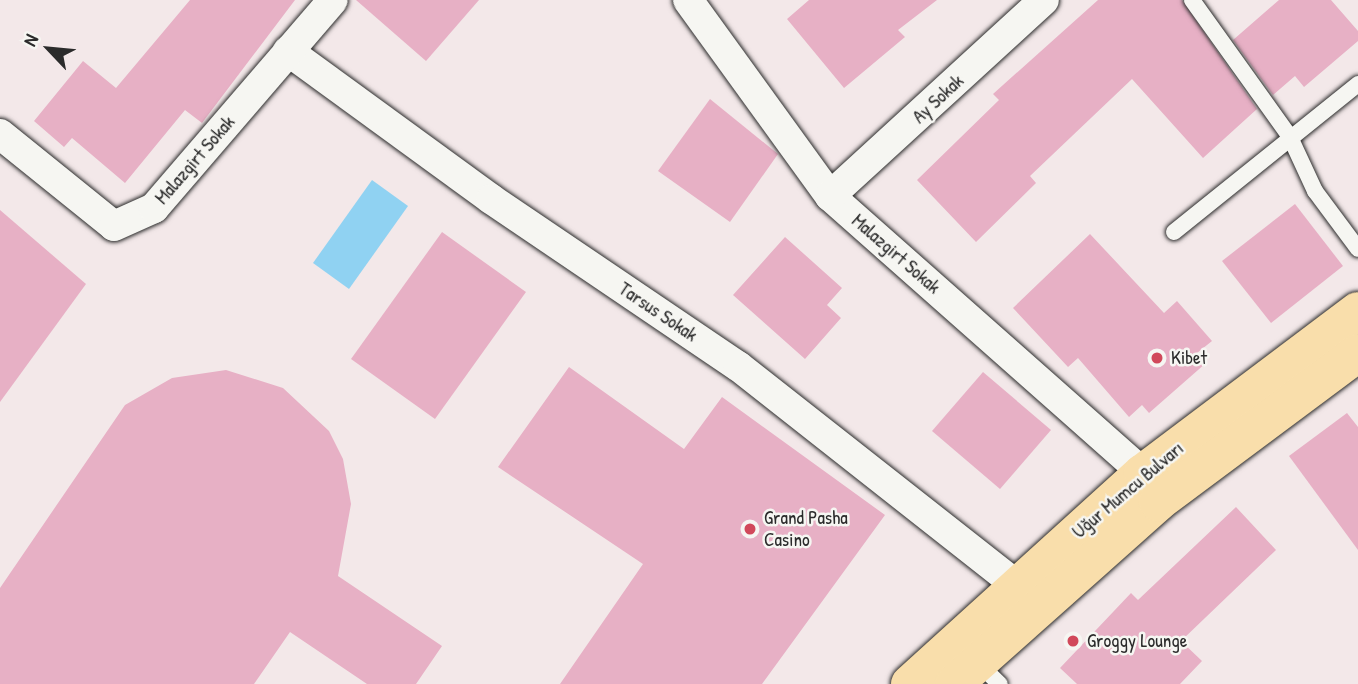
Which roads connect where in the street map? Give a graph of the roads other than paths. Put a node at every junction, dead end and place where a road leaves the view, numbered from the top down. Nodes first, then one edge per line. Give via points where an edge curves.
1 (334, 0) edge
2 (688, 0) edge
3 (1044, 0) edge
4 (1192, 0) edge
5 (288, 51) junction
6 (1358, 84) edge
7 (0, 134) edge
8 (1290, 137) junction
9 (830, 196) junction
10 (1174, 232) dead end
11 (1358, 249) edge
12 (1358, 311) edge
13 (1358, 353) edge
14 (1143, 473) junction
15 (1018, 586) junction
16 (978, 677) edge
17 (910, 684) edge

1 - 5 street, Malazgirt Sokak
2 - 9 street, Malazgirt Sokak
3 - 9 street, Ay Sokak
4 - 8 lane
5 - 7 street, Malazgirt Sokak via 154,208 114,226
5 - 15 street, Tarsus Sokak via 491,200 738,366
6 - 8 lane
8 - 10 lane
8 - 11 lane via 1315,191
9 - 14 street, Malazgirt Sokak
12 - 14 main road, Uğur Mumcu Bulvarı
13 - 16 main road, Uğur Mumcu Bulvarı via 1158,502
14 - 15 main road, Uğur Mumcu Bulvarı
15 - 17 main road, Uğur Mumcu Bulvarı

